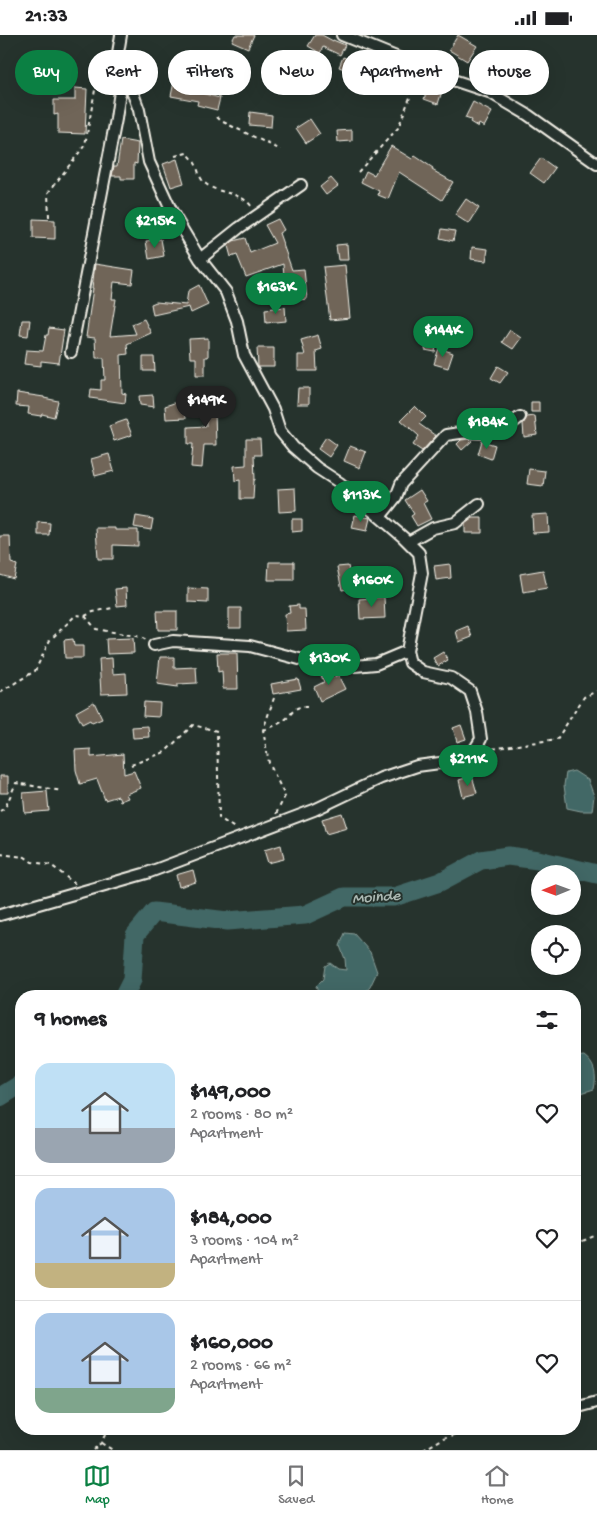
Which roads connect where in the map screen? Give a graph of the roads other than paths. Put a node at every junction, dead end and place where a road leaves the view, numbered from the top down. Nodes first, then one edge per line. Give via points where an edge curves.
1 (121, 35) edge
2 (342, 35) edge
3 (118, 50) edge
4 (119, 95) edge
5 (134, 95) edge
6 (597, 164) edge
7 (301, 185) dead end
8 (200, 259) junction
9 (71, 353) dead end
10 (520, 417) dead end
11 (480, 503) dead end
12 (380, 517) junction
13 (408, 542) junction
14 (154, 645) road end
15 (407, 651) junction
16 (0, 915) edge
17 (597, 1402) edge
18 (581, 1406) edge

1 - 3 street
2 - 6 street via 489,92
4 - 9 street
5 - 8 street via 149,162 172,212
7 - 8 street
8 - 12 street via 226,292 237,321 244,355 273,409 280,431 293,447
10 - 12 street via 485,433 446,435 401,483 396,497
11 - 13 street via 454,523 434,528
12 - 13 street
13 - 15 street via 419,553 422,573
14 - 15 street via 173,641 250,646 344,667 376,664
15 - 16 street via 410,663 423,672 451,678 470,691 481,739 473,752 455,761 417,767 381,778 314,810 147,873
17 - 18 street

